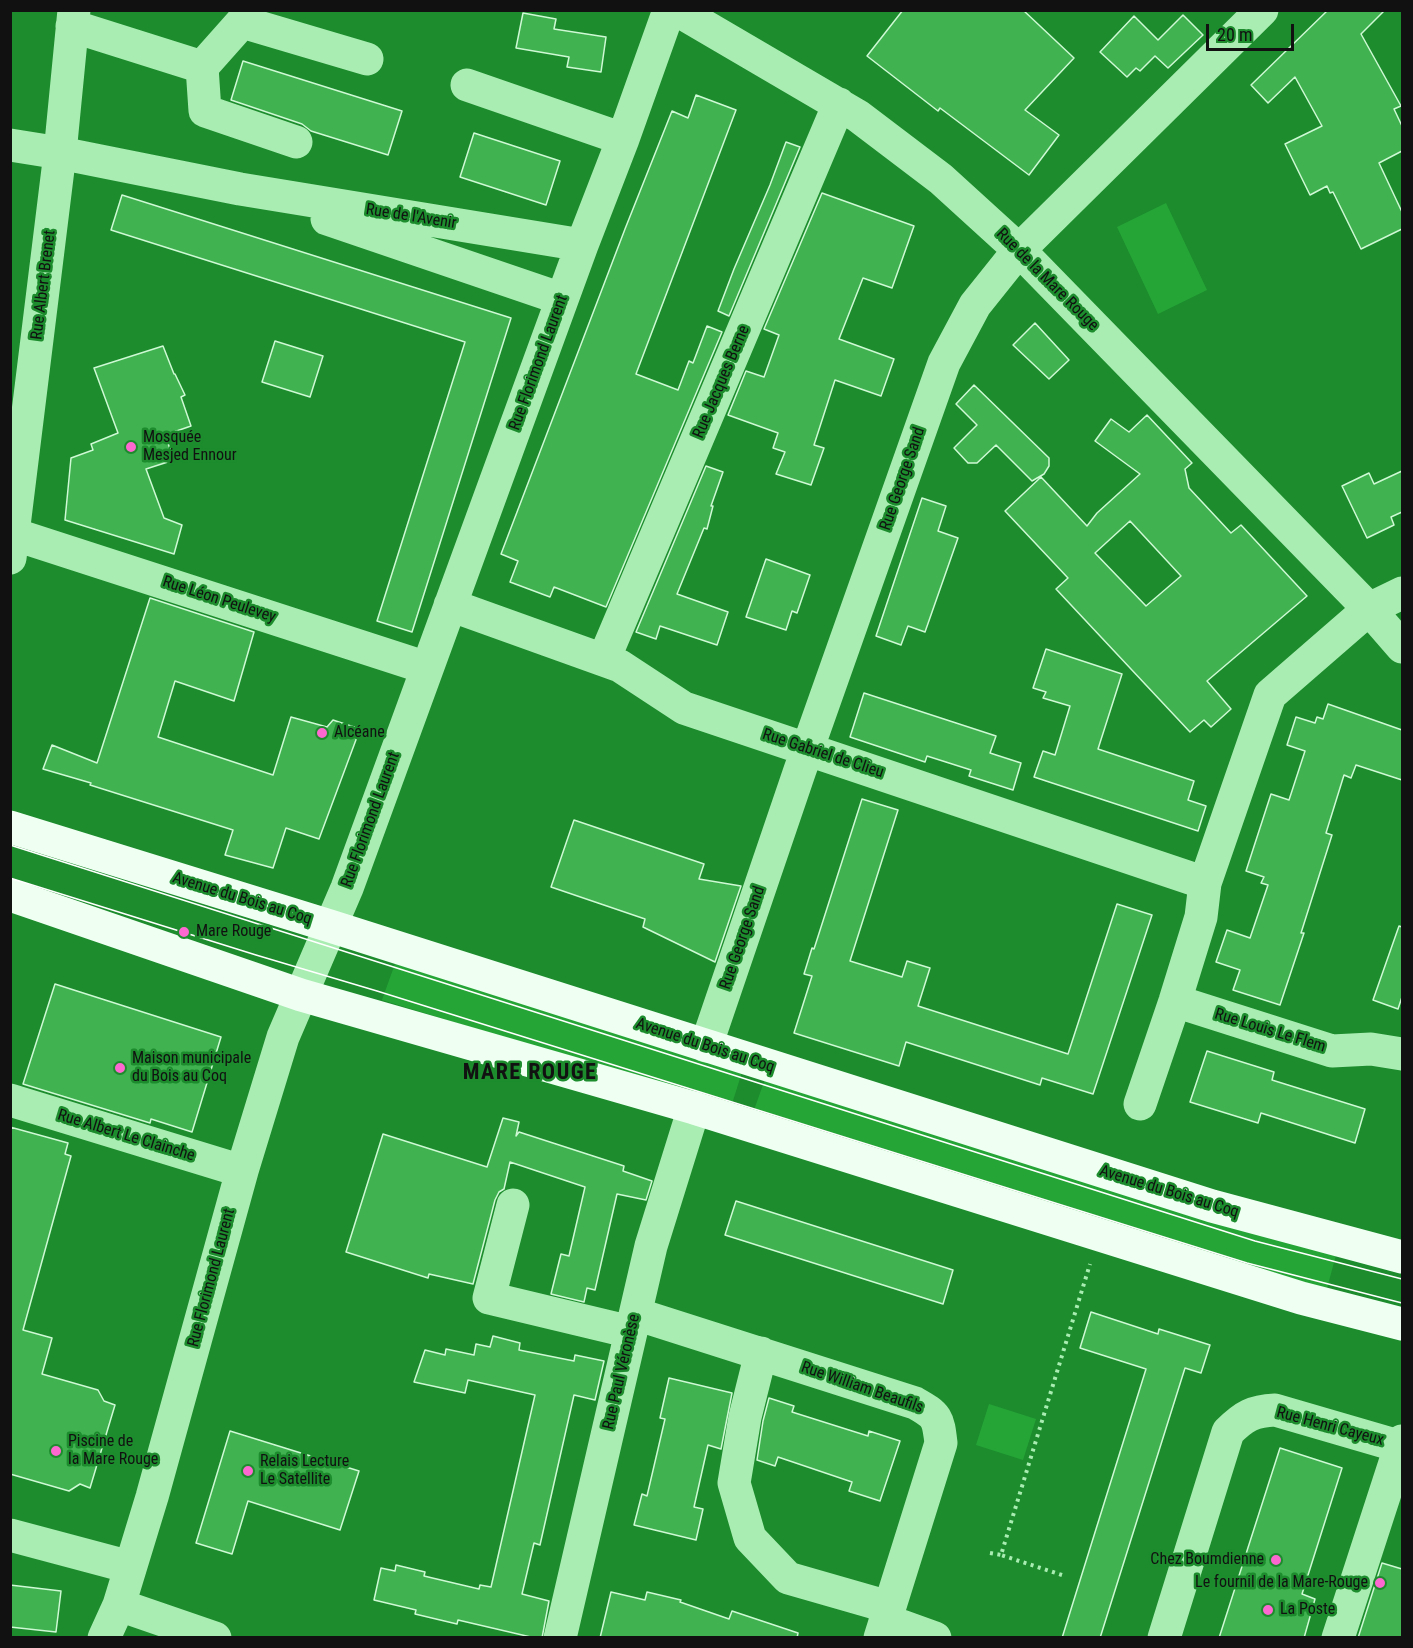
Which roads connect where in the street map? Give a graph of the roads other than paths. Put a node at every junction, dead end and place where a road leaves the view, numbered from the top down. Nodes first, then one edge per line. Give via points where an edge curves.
1 (669, 10) edge
2 (677, 10) edge
3 (1262, 10) edge
4 (73, 18) edge
5 (367, 58) dead end
6 (202, 67) junction
7 (467, 85) dead end
8 (839, 104) junction
9 (623, 139) junction
10 (296, 141) dead end
11 (10, 145) edge
12 (60, 153) junction
13 (240, 189) junction
14 (582, 245) junction
15 (1019, 250) junction
16 (562, 299) junction
17 (12, 542) edge
18 (1402, 593) edge
19 (450, 605) junction
20 (1369, 609) junction
21 (1402, 646) edge
22 (604, 659) junction
23 (427, 668) junction
24 (808, 749) junction
25 (10, 827) edge
26 (1205, 883) junction
27 (10, 894) edge
28 (330, 926) junction
29 (301, 995) junction
30 (1175, 1001) junction
31 (706, 1046) junction
32 (1402, 1054) edge
33 (10, 1100) edge
34 (1140, 1104) dead end
35 (694, 1108) junction
36 (242, 1171) junction
37 (513, 1205) dead end
38 (1402, 1257) edge
39 (633, 1323) junction
40 (1402, 1323) edge
41 (761, 1353) junction
42 (1402, 1445) edge
43 (10, 1535) edge
44 (130, 1567) junction
45 (119, 1605) junction
46 (885, 1622) edge
47 (104, 1638) edge
48 (215, 1638) edge
49 (560, 1638) edge
50 (935, 1638) edge
51 (1164, 1638) edge
52 (1338, 1638) edge

1 - 9 street, Rue Florimond Laurent
2 - 8 street, Rue de la Mare Rouge
3 - 15 street, Rue George Sand
4 - 6 street
4 - 12 street, Rue Albert Brenet
5 - 6 street via 242,22
6 - 10 street via 205,111
7 - 9 street
8 - 15 street, Rue de la Mare Rouge via 941,179
8 - 22 street, Rue Jacques Berne
9 - 14 street, Rue Florimond Laurent
11 - 12 street, Rue de l'Avenir
12 - 13 street, Rue de l'Avenir
12 - 17 street, Rue Albert Brenet
13 - 14 street, Rue de l'Avenir
13 - 16 street, Rue de l'Avenir
14 - 16 street, Rue Florimond Laurent
15 - 20 street, Rue de la Mare Rouge
15 - 24 street, Rue George Sand via 975,305 944,363
16 - 19 street, Rue Florimond Laurent
17 - 23 street, Rue Léon Peulevey via 54,546
18 - 20 street
19 - 22 street, Rue Gabriel de Clieu
19 - 23 street, Rue Florimond Laurent
20 - 21 street, Rue de la Mare Rouge
20 - 26 street via 1269,695
22 - 24 street, Rue Gabriel de Clieu via 684,708
23 - 28 street, Rue Florimond Laurent
24 - 26 street, Rue Gabriel de Clieu
24 - 31 street, Rue George Sand
25 - 28 main road, Avenue du Bois au Coq
26 - 30 street via 1201,918
27 - 29 main road
28 - 29 street, Rue Florimond Laurent
28 - 31 main road, Avenue du Bois au Coq
29 - 35 main road
29 - 36 street, Rue Florimond Laurent via 283,1037
30 - 32 street, Rue Louis Le Flem via 1332,1051 1371,1049
30 - 34 street
31 - 38 main road, Avenue du Bois au Coq via 1212,1206
33 - 36 street, Rue Albert Le Clainche
35 - 39 street, Rue Paul Véronèse via 651,1246
35 - 40 main road via 1301,1298
36 - 44 street, Rue Florimond Laurent
37 - 39 street, Rue William Beaufils via 489,1298
39 - 41 street, Rue William Beaufils
39 - 49 street, Rue Paul Véronèse
41 - 46 street via 734,1484 750,1538 788,1578
41 - 46 street, Rue William Beaufils via 915,1403 938,1421 941,1443
42 - 51 street, Rue Henri Cayeux via 1275,1410 1258,1410 1241,1419 1228,1432
42 - 52 street
43 - 44 street
44 - 45 street, Rue Florimond Laurent
45 - 47 street, Rue Florimond Laurent
45 - 48 street
46 - 50 street

